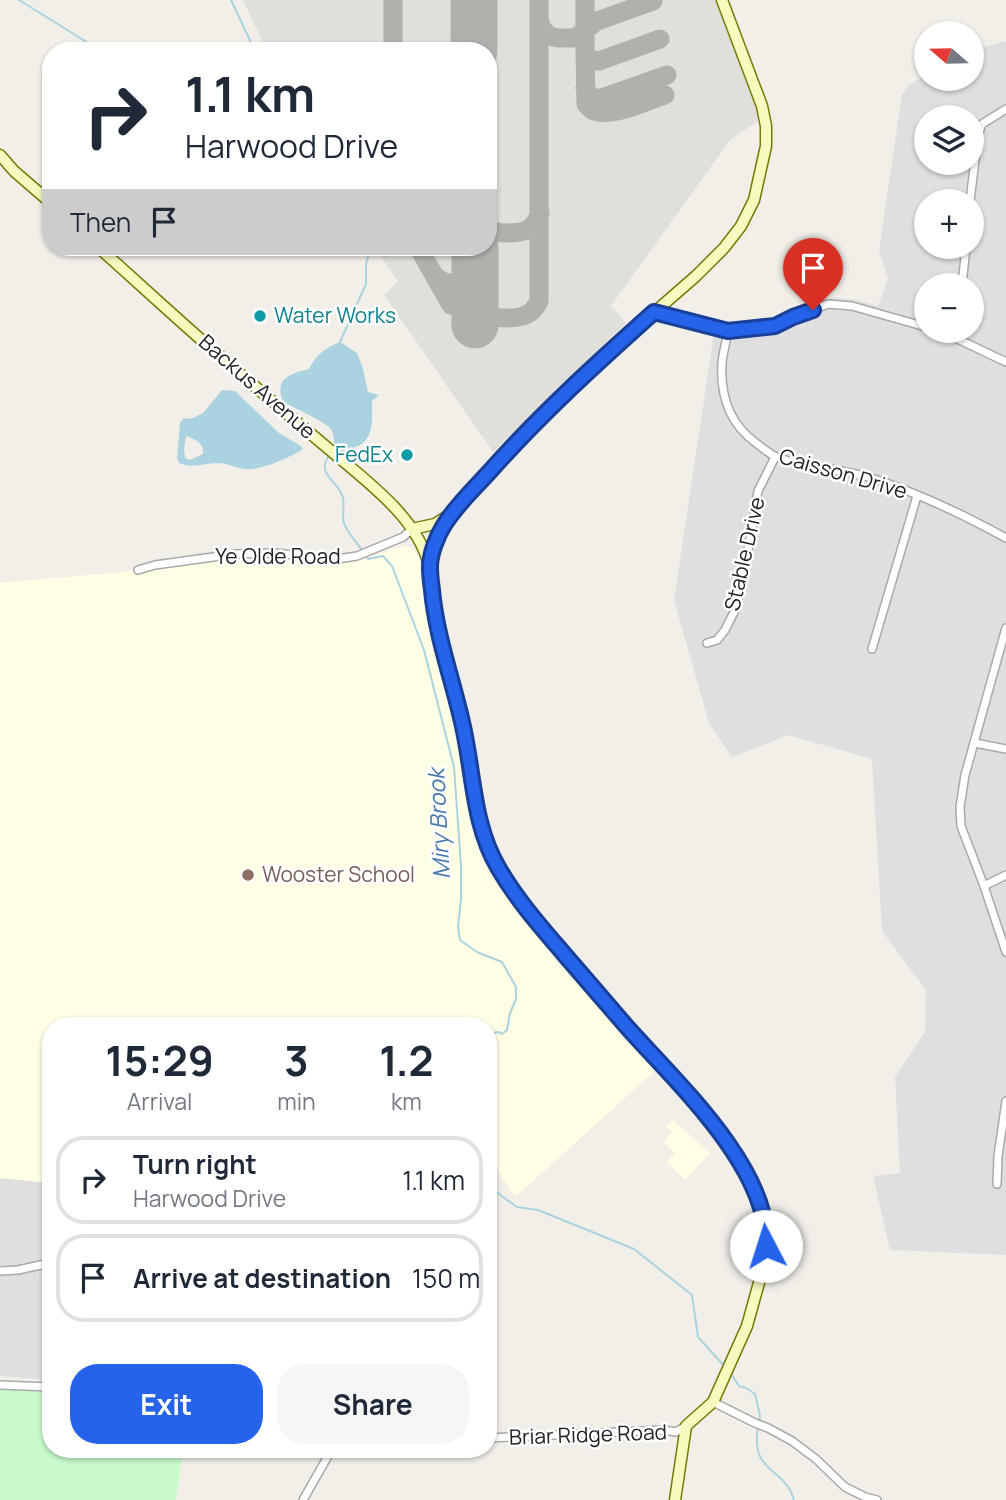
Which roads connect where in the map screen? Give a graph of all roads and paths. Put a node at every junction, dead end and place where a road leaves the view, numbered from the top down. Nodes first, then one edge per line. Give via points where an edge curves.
1 (722, 0) edge
2 (1006, 109) edge
3 (0, 155) edge
4 (971, 189) edge
5 (42, 195) edge
6 (108, 256) edge
7 (654, 312) junction
8 (914, 324) edge
9 (728, 331) junction
10 (967, 343) edge
11 (1006, 362) edge
12 (775, 457) junction
13 (917, 496) junction
14 (452, 513) junction
15 (412, 529) junction
16 (1006, 538) edge
17 (429, 565) junction
18 (138, 570) dead end
19 (1006, 628) edge
20 (707, 643) dead end
21 (872, 649) dead end
22 (975, 743) junction
23 (1006, 749) edge
24 (1006, 875) edge
25 (985, 886) junction
26 (1006, 952) edge
27 (1006, 1101) edge
28 (997, 1184) dead end
29 (42, 1265) edge
30 (0, 1271) edge
31 (0, 1385) edge
32 (42, 1387) edge
33 (713, 1402) junction
34 (686, 1426) junction
35 (497, 1438) edge
36 (327, 1458) edge
37 (303, 1500) edge
38 (675, 1500) edge
39 (877, 1500) edge

1 - 7 main road via 762,106 766,126 762,168 741,226 705,267
2 - 4 street via 982,124
3 - 5 main road
6 - 15 main road, Backus Avenue via 333,452
7 - 9 street
7 - 14 main road via 544,414
8 - 9 street via 828,304 775,326
9 - 12 street, Caisson Drive via 722,363 728,412 752,441
10 - 11 street
12 - 13 street, Caisson Drive via 868,477
12 - 20 street, Stable Drive via 758,491 734,612 717,640
13 - 16 street, Caisson Drive
13 - 21 street
14 - 15 main road via 435,524
14 - 17 main road
15 - 17 main road, Backus Avenue
15 - 18 street, Ye Olde Road via 369,552 337,559 235,554
17 - 33 main road via 436,622 467,741 477,814 493,859 550,937 706,1115 761,1204 767,1231 765,1261 747,1326
19 - 22 street
22 - 23 street
22 - 25 street via 965,775 961,827
24 - 25 street
25 - 26 street
27 - 28 street
29 - 30 street
31 - 32 street
33 - 34 main road
33 - 39 street via 792,1441 845,1487
34 - 35 street, Briar Ridge Road via 676,1432
34 - 38 main road
36 - 37 street

